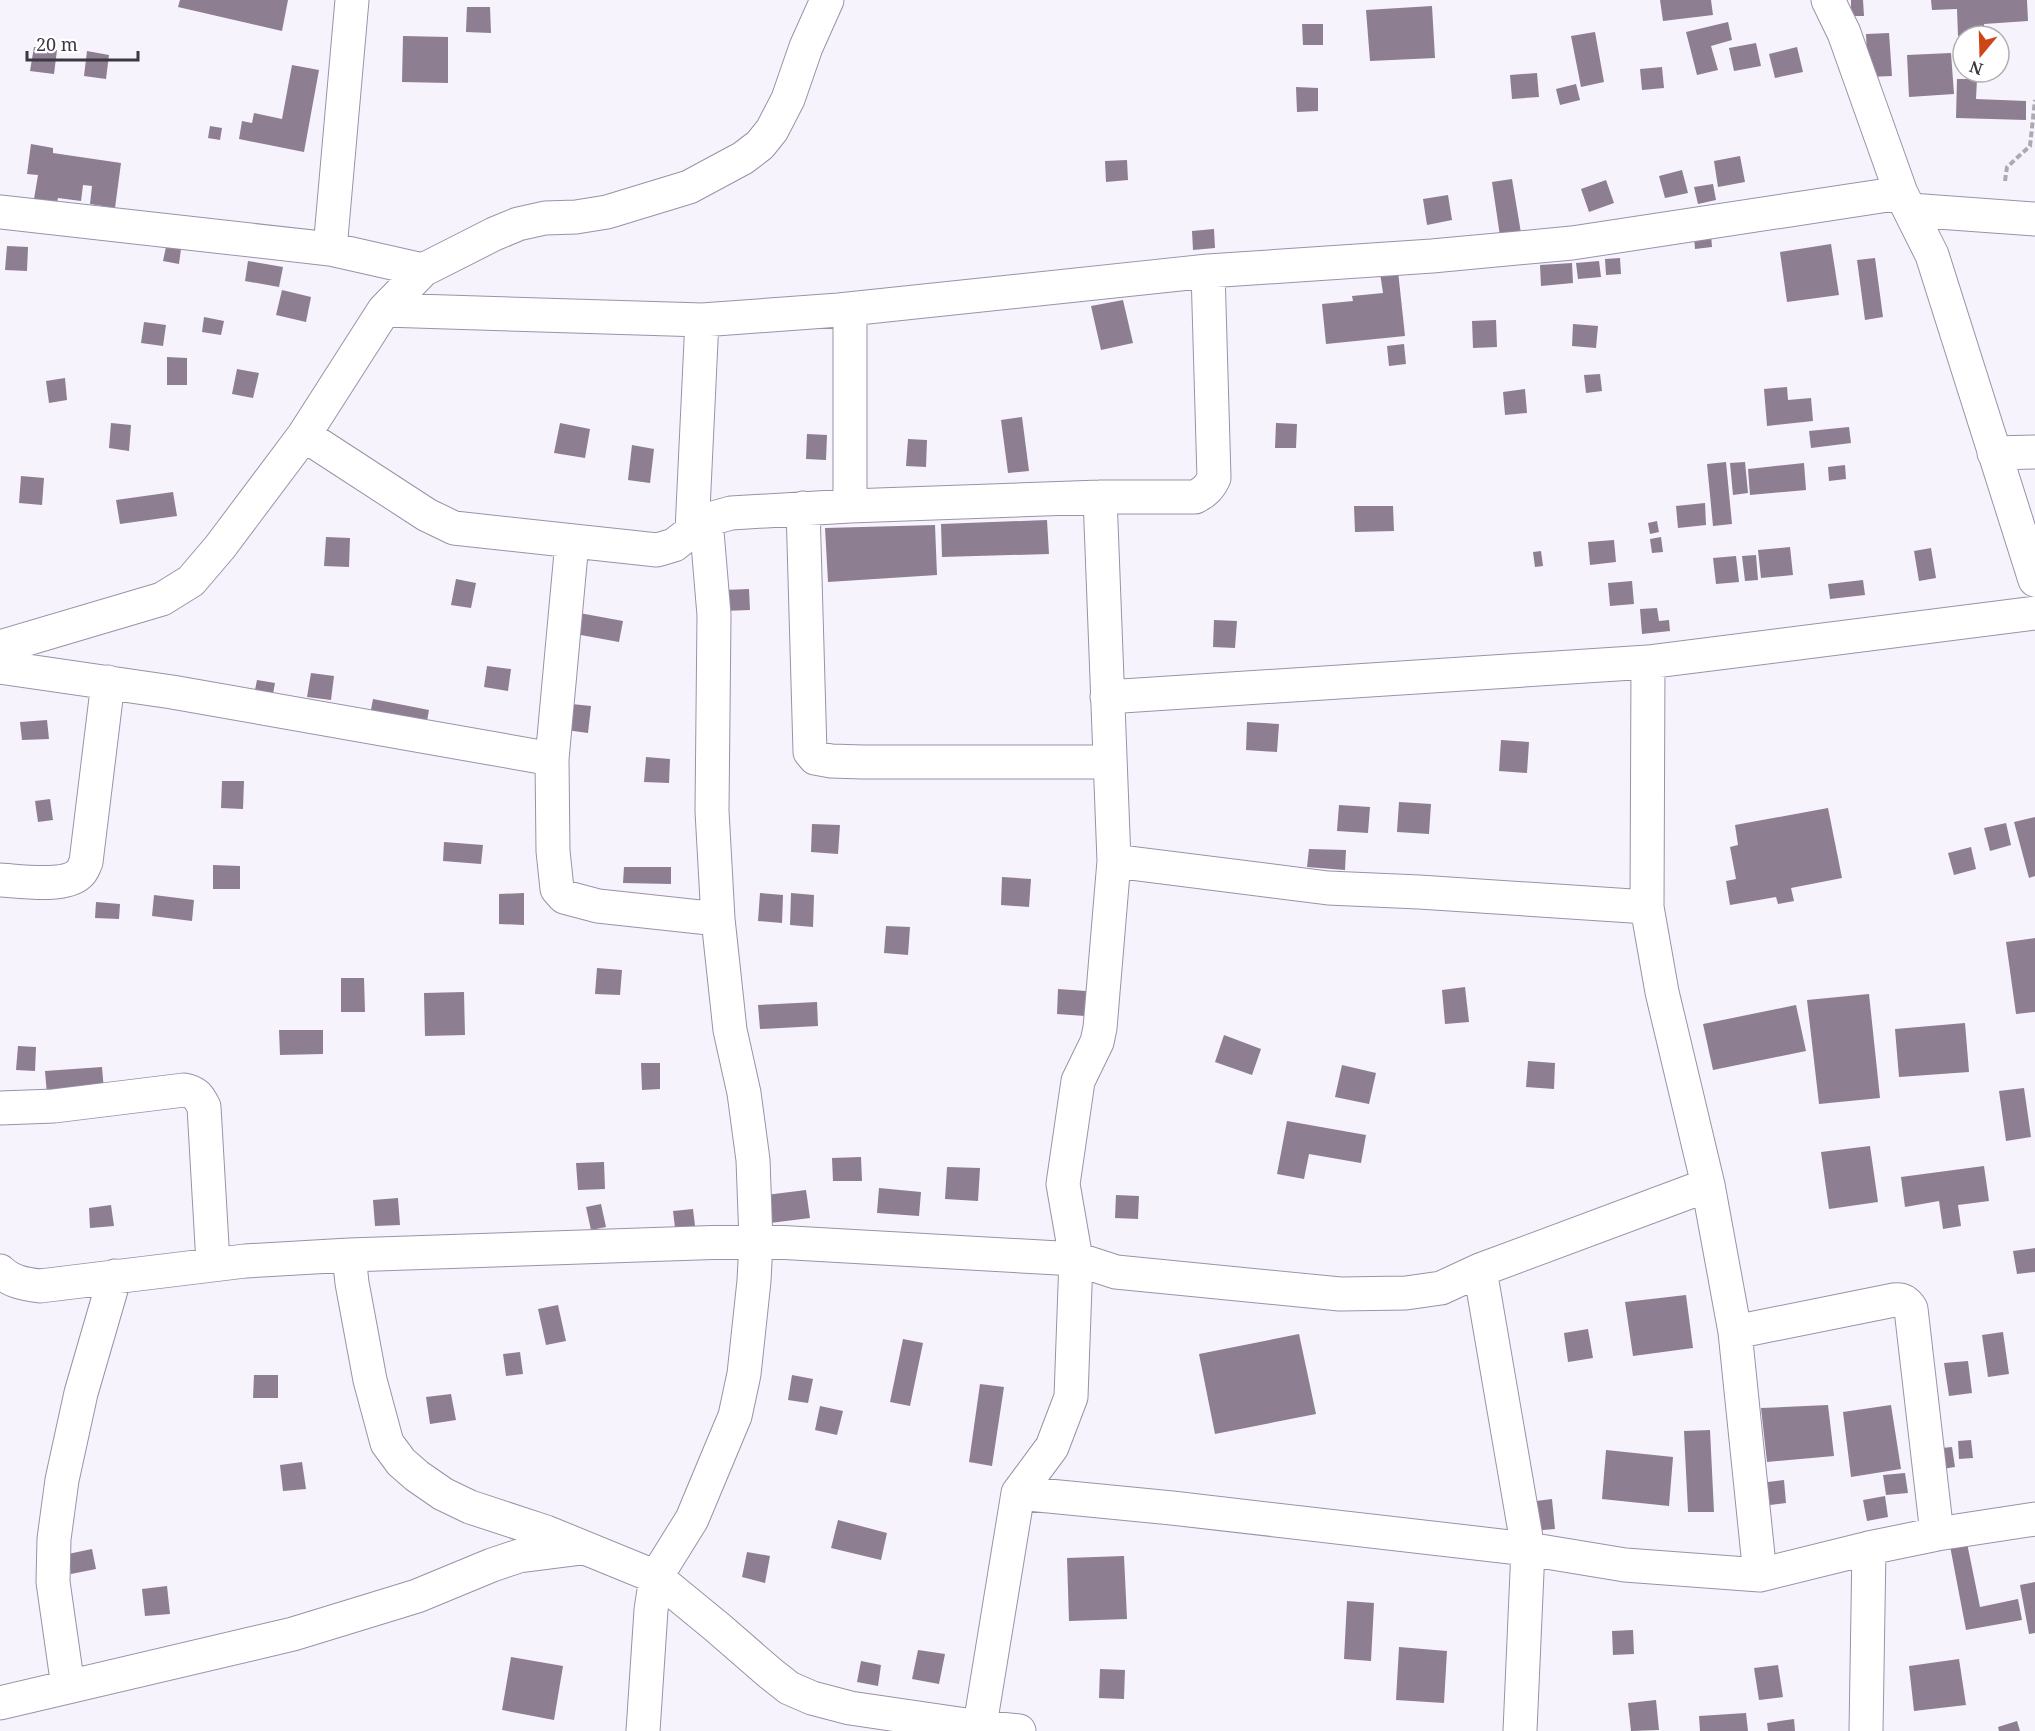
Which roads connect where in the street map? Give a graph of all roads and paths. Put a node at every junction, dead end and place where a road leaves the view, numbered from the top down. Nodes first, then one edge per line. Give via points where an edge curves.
1 (352, 0) edge
2 (827, 0) edge
3 (1828, 0) edge
4 (2035, 100) edge
5 (1905, 201) junction
6 (0, 212) edge
7 (2001, 216) junction
8 (2035, 219) edge
9 (330, 249) junction
10 (423, 270) junction
11 (1208, 271) junction
12 (850, 309) junction
13 (384, 310) junction
14 (702, 320) junction
15 (304, 435) junction
16 (2035, 452) edge
17 (1994, 453) junction
18 (1100, 497) junction
19 (850, 506) junction
20 (803, 508) junction
21 (699, 525) junction
22 (572, 542) junction
23 (2035, 580) edge
24 (2035, 613) edge
25 (0, 646) edge
26 (1648, 662) junction
27 (0, 667) edge
28 (108, 682) junction
29 (1107, 697) junction
30 (552, 759) junction
31 (1109, 762) junction
32 (1114, 861) junction
33 (0, 880) edge
34 (1647, 907) junction
35 (718, 919) junction
36 (0, 1108) edge
37 (1708, 1185) junction
38 (756, 1241) junction
39 (349, 1254) junction
40 (1076, 1259) junction
41 (213, 1263) junction
42 (1480, 1270) junction
43 (0, 1271) edge
44 (115, 1276) junction
45 (1735, 1332) junction
46 (1018, 1493) junction
47 (2035, 1519) edge
48 (1936, 1534) junction
49 (586, 1548) junction
50 (1869, 1548) junction
51 (1528, 1549) junction
52 (1760, 1575) junction
53 (656, 1577) junction
54 (68, 1688) junction
55 (0, 1703) edge
56 (979, 1729) edge
57 (643, 1731) edge
58 (1019, 1731) edge
59 (1520, 1731) edge
60 (1866, 1731) edge

1 - 9 street
2 - 10 street via 772,130 743,158 663,197 608,213 518,224
3 - 5 street via 1844,33
4 - 7 path via 2030,146 2007,166
5 - 7 street
5 - 11 street via 1572,243
5 - 17 street via 1932,255
6 - 9 street
7 - 8 street
9 - 10 street
10 - 13 street
11 - 12 street
11 - 18 street via 1214,472 1210,487 1196,497
12 - 14 street
12 - 19 street
13 - 14 street
13 - 15 street
14 - 21 street
15 - 22 street via 427,515 454,528
15 - 25 street via 191,581 162,599
16 - 17 street
17 - 23 street
18 - 19 street
18 - 29 street
19 - 20 street
20 - 21 street via 731,513
20 - 31 street via 810,752 815,758 863,762
21 - 22 street via 674,545 657,550
21 - 35 street via 714,615 712,811
22 - 30 street
24 - 26 street
26 - 29 street
26 - 34 street
27 - 28 street
28 - 30 street
28 - 33 street via 86,862 81,873 53,882
29 - 31 street
30 - 35 street via 553,851 557,889 564,897 598,906
31 - 32 street
32 - 34 street via 1328,888
32 - 40 street via 1100,1028 1078,1081 1063,1184
34 - 37 street via 1662,992
35 - 38 street via 730,1030 753,1160
36 - 41 street via 54,1106 184,1090 200,1097 204,1107
37 - 42 street
37 - 45 street
38 - 39 street
38 - 40 street
38 - 53 street via 744,1374 735,1416 692,1519
39 - 41 street
39 - 49 street via 377,1412 387,1443 401,1462 443,1494 470,1507
40 - 42 street via 1116,1272 1340,1294 1441,1288
40 - 46 street via 1071,1396 1052,1447
41 - 44 street
42 - 51 street
43 - 44 street via 21,1284 40,1286
44 - 54 street via 81,1393 54,1539 54,1582
45 - 48 street via 1894,1300 1907,1303 1911,1309
45 - 52 street
46 - 51 street
46 - 56 street
47 - 48 street
48 - 50 street
49 - 53 street
49 - 54 street via 519,1556 417,1596 293,1634
50 - 52 street
50 - 60 street
51 - 52 street via 1625,1564
51 - 59 street
53 - 56 street via 789,1688 850,1708
53 - 57 street
54 - 55 street
56 - 58 street

